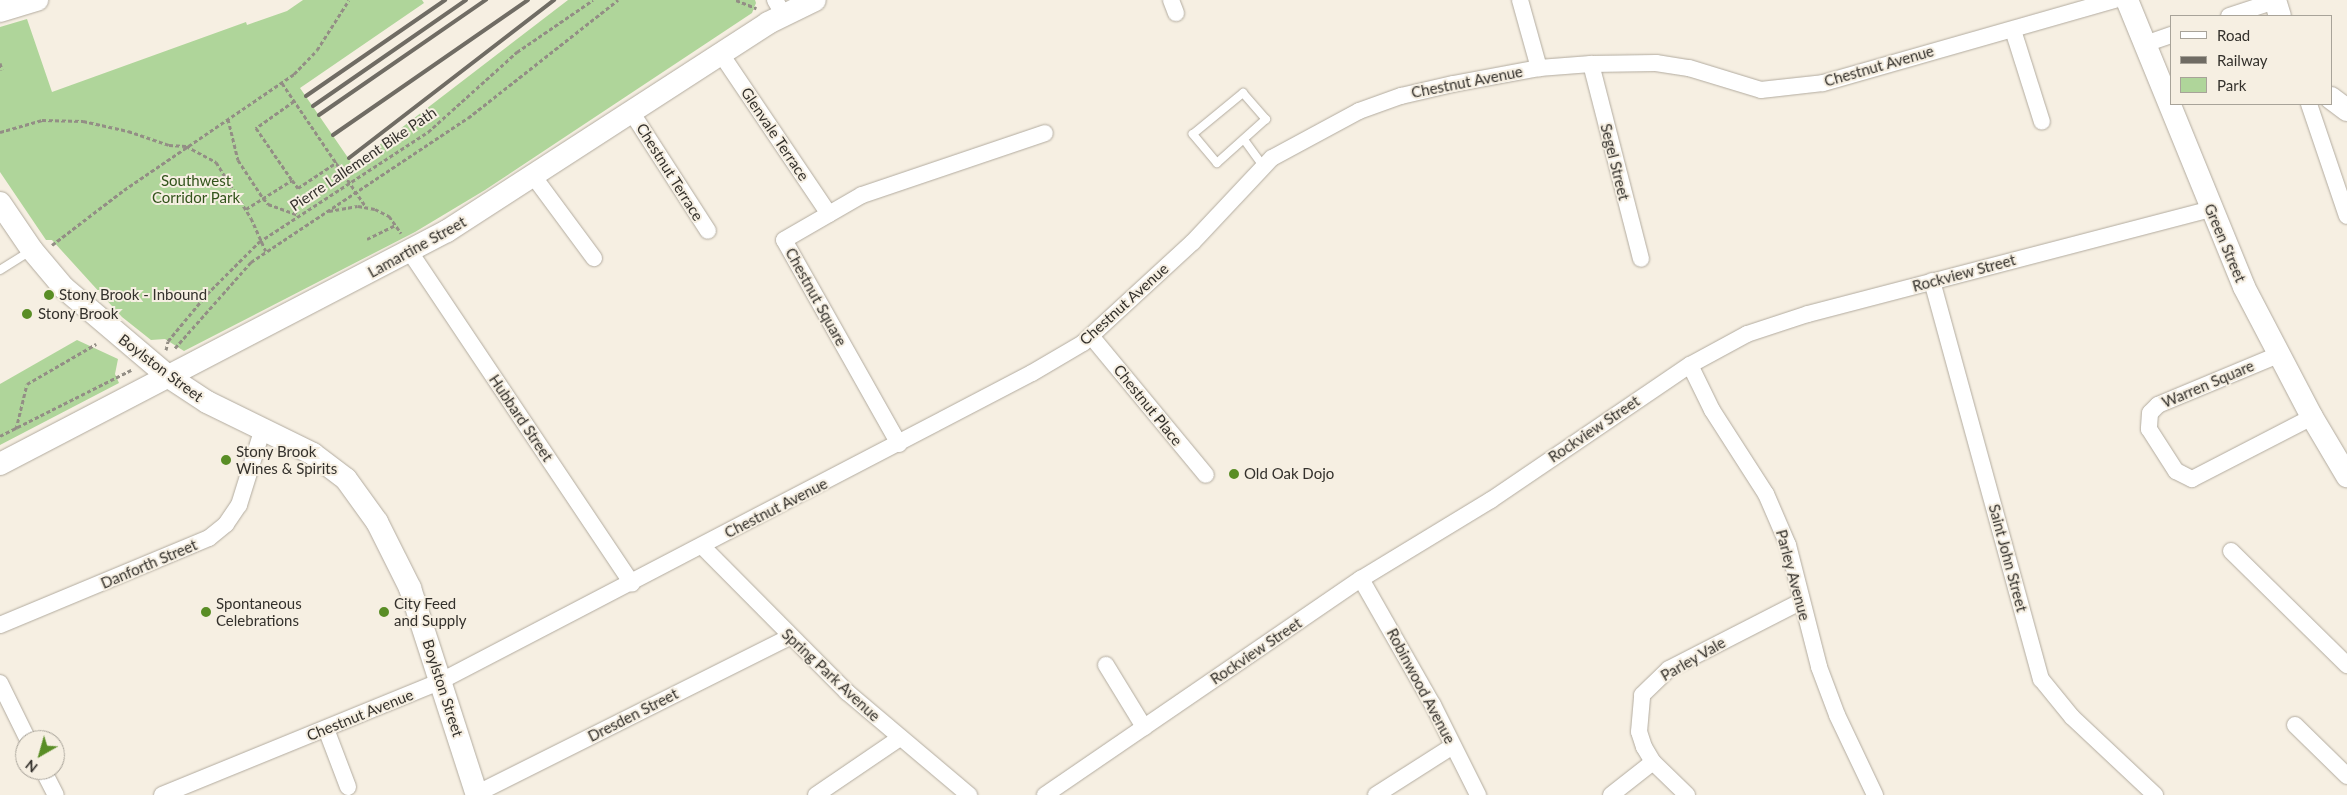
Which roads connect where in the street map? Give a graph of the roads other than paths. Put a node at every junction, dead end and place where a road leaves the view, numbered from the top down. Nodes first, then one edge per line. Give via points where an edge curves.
1 (37, 0) edge
2 (815, 0) edge
3 (1520, 0) edge
4 (2114, 0) edge
5 (2127, 0) edge
6 (2277, 6) edge
7 (779, 7) edge
8 (0, 11) edge
9 (2234, 15) edge
10 (2013, 30) junction
11 (2170, 35) edge
12 (2145, 44) junction
13 (721, 54) junction
14 (1591, 64) junction
15 (1539, 68) junction
16 (2332, 99) edge
17 (2309, 105) edge
18 (2347, 110) edge
19 (632, 113) junction
20 (2042, 122) dead end
21 (1045, 133) dead end
22 (1245, 141) junction
23 (1264, 167) junction
24 (534, 177) junction
25 (0, 203) edge
26 (2211, 209) junction
27 (828, 214) junction
28 (2347, 216) edge
29 (708, 231) dead end
30 (408, 246) junction
31 (32, 250) junction
32 (594, 258) dead end
33 (1641, 259) dead end
34 (0, 270) edge
35 (1932, 281) junction
36 (1091, 336) junction
37 (2278, 355) junction
38 (1690, 365) junction
39 (168, 377) junction
40 (2312, 417) junction
41 (263, 428) junction
42 (899, 444) junction
43 (0, 464) edge
44 (1206, 475) dead end
45 (2347, 476) edge
46 (702, 546) junction
47 (2231, 551) dead end
48 (1360, 579) junction
49 (632, 584) junction
50 (1800, 602) junction
51 (0, 625) edge
52 (790, 637) junction
53 (1106, 664) dead end
54 (2347, 665) edge
55 (441, 681) junction
56 (0, 682) edge
57 (2296, 726) dead end
58 (1144, 727) junction
59 (326, 729) junction
60 (23, 730) edge
61 (900, 738) junction
62 (1453, 746) junction
63 (1652, 762) junction
64 (2347, 776) edge
65 (48, 780) edge
66 (348, 787) dead end
67 (476, 794) edge
68 (56, 795) edge
69 (162, 795) edge
70 (816, 795) edge
71 (970, 795) edge
72 (1045, 795) edge
73 (1376, 795) edge
74 (1478, 795) edge
75 (1611, 795) edge
76 (1687, 795) edge
77 (1875, 795) edge
78 (2155, 795) edge

1 - 8 street
2 - 7 street, Lamartine Street
3 - 15 street
4 - 10 street, Chestnut Avenue
5 - 12 street, Green Street
6 - 9 street
7 - 13 street, Lamartine Street
10 - 14 street, Chestnut Avenue via 1823,83 1761,90 1689,68 1656,63
10 - 20 street
11 - 12 street
12 - 26 street, Green Street
13 - 19 street, Lamartine Street
13 - 27 street, Glenvale Terrace
14 - 15 street, Chestnut Avenue
14 - 33 street, Segel Street
15 - 23 street, Chestnut Avenue via 1400,96 1359,111 1286,148
16 - 18 street
17 - 28 street
19 - 24 street, Lamartine Street
19 - 29 street, Chestnut Terrace
21 - 27 street, Chestnut Square via 862,195
22 - 22 lane via 1266,119 1243,93 1193,134 1217,163
22 - 23 lane
23 - 36 street, Chestnut Avenue via 1193,242
24 - 30 street, Lamartine Street
24 - 32 street
25 - 31 street, Boylston Street
26 - 35 street, Rockview Street
26 - 37 street, Green Street via 2244,287
27 - 42 street, Chestnut Square via 784,240
30 - 39 street, Lamartine Street
30 - 49 street, Hubbard Street
31 - 34 lane
31 - 39 street, Boylston Street via 79,303
35 - 38 street, Rockview Street via 1747,334
35 - 78 street, Saint John Street via 2041,679 2072,717
36 - 42 street, Chestnut Avenue via 1032,373
36 - 44 street, Chestnut Place
37 - 40 street, Green Street
37 - 40 street, Warren Square via 2158,405 2150,413 2149,429 2176,471 2192,479
38 - 48 street, Rockview Street via 1491,500
38 - 50 street, Parley Avenue via 1712,410 1766,494 1788,545
39 - 41 street, Boylston Street via 207,402
39 - 43 street, Lamartine Street
40 - 45 street, Green Street
41 - 51 street, Danforth Street via 239,505 226,524 209,538
41 - 55 street, Boylston Street via 337,469 367,507 406,579
42 - 46 street, Chestnut Avenue
46 - 49 street, Chestnut Avenue
46 - 52 street, Spring Park Avenue
47 - 54 street
48 - 58 street, Rockview Street
48 - 62 street, Robinwood Avenue
49 - 55 street, Chestnut Avenue
50 - 63 street, Parley Vale via 1759,626 1713,644 1651,683 1642,695 1639,732
50 - 77 street, Parley Avenue via 1837,715
52 - 61 street, Spring Park Avenue
52 - 67 street, Dresden Street
53 - 58 street
55 - 59 street, Chestnut Avenue
55 - 67 street, Boylston Street
56 - 60 street
57 - 64 street
58 - 72 street, Rockview Street
59 - 66 street
59 - 69 street, Chestnut Avenue
61 - 70 street
61 - 71 street, Spring Park Avenue
62 - 73 street
62 - 74 street, Robinwood Avenue
63 - 75 street
63 - 76 street, Parley Vale
65 - 68 street

